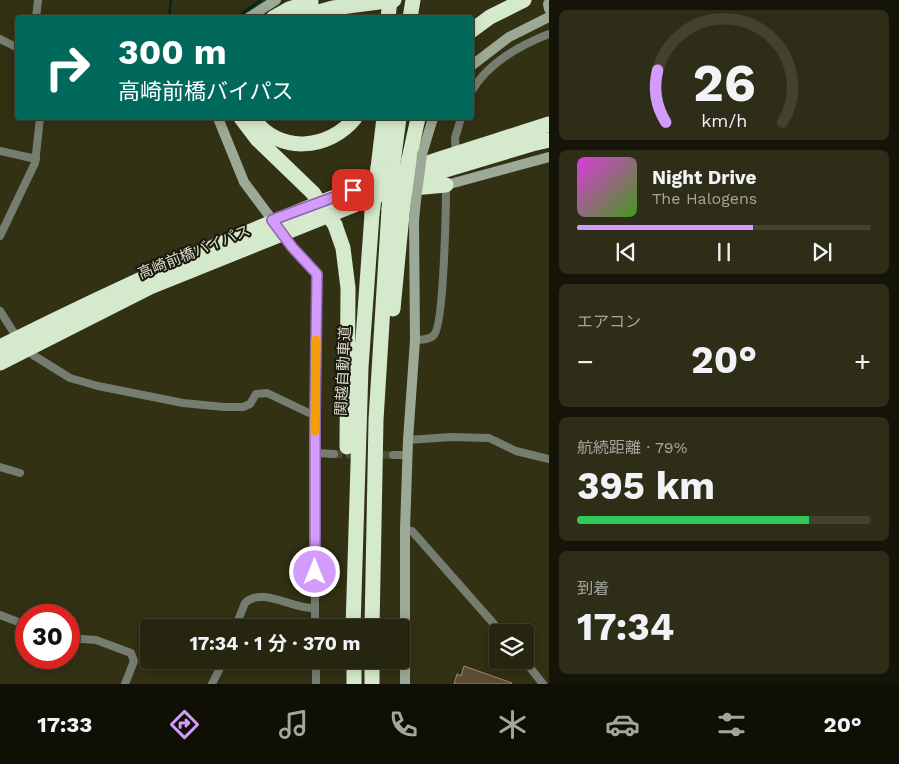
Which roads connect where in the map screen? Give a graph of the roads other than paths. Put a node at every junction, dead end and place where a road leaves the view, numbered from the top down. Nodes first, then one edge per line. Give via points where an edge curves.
1 (38, 0) edge
2 (276, 0) edge
3 (321, 0) edge
4 (390, 0) edge
5 (396, 0) edge
6 (413, 0) edge
7 (524, 0) edge
8 (36, 15) edge
9 (253, 15) edge
10 (278, 15) edge
11 (308, 15) edge
12 (388, 15) edge
13 (396, 15) edge
14 (410, 15) edge
15 (549, 17) edge
16 (474, 29) edge
17 (549, 34) edge
18 (0, 39) edge
19 (496, 45) junction
20 (15, 46) edge
21 (502, 58) junction
22 (474, 63) edge
23 (474, 88) edge
24 (40, 120) edge
25 (219, 120) edge
26 (243, 120) edge
27 (255, 120) edge
28 (353, 120) edge
29 (384, 120) edge
30 (399, 120) edge
31 (418, 120) edge
32 (432, 120) edge
33 (460, 120) edge
34 (549, 124) edge
35 (549, 140) edge
36 (0, 151) edge
37 (456, 153) junction
38 (416, 157) junction
39 (549, 157) edge
40 (36, 159) junction
41 (446, 185) junction
42 (379, 194) junction
43 (403, 204) junction
44 (272, 220) junction
45 (282, 234) junction
46 (0, 236) edge
47 (0, 311) edge
48 (415, 340) junction
49 (22, 344) junction
50 (0, 347) edge
51 (0, 363) edge
52 (315, 414) junction
53 (408, 440) junction
54 (315, 453) junction
55 (334, 454) tunnel mouth
56 (393, 455) tunnel mouth
57 (407, 455) junction
58 (549, 459) edge
59 (0, 467) edge
60 (20, 473) dead end
61 (405, 530) junction
62 (353, 606) junction
63 (315, 608) junction
64 (0, 615) edge
65 (238, 619) edge
66 (316, 619) edge
67 (353, 619) edge
68 (372, 619) edge
69 (403, 619) edge
70 (15, 621) edge
71 (494, 624) edge
72 (80, 639) edge
73 (220, 669) edge
74 (316, 669) edge
75 (354, 669) edge
76 (372, 669) edge
77 (404, 669) edge
78 (532, 669) edge
79 (125, 684) edge
80 (212, 684) edge
81 (316, 684) edge
82 (354, 684) edge
83 (372, 684) edge
84 (405, 684) edge
85 (544, 684) edge

1 - 8 street
2 - 9 street
3 - 10 highway
4 - 12 highway, bridge
5 - 11 highway via 333,8
5 - 13 highway
6 - 14 highway
7 - 16 highway
15 - 19 street
17 - 21 street
18 - 20 street
19 - 21 street
19 - 22 street
21 - 23 street
24 - 40 street
25 - 44 street via 241,176
26 - 62 highway, bridge via 257,139 313,193 335,225 343,248 348,288 346,529
27 - 28 highway via 276,138 301,144 334,137
29 - 62 highway, 関越自動車道, bridge via 372,214 360,367
30 - 43 highway, bridge via 394,163
31 - 38 highway
32 - 38 street
33 - 37 street
34 - 37 highway, 高崎前橋バイパス
35 - 42 highway, 高崎前橋バイパス via 442,171
36 - 40 street
37 - 44 highway, 高崎前橋バイパス
38 - 43 highway, bridge
39 - 41 street
40 - 46 street
41 - 42 highway
41 - 48 street via 438,326 430,338
42 - 45 highway, 高崎前橋バイパス
43 - 48 street via 414,221
43 - 68 highway via 390,348 376,420
44 - 45 street
44 - 49 highway, 高崎前橋バイパス via 79,307
45 - 49 highway, 高崎前橋バイパス via 150,287
45 - 52 street via 317,274
47 - 49 street
48 - 53 street
49 - 50 highway, 高崎前橋バイパス
49 - 51 highway, 高崎前橋バイパス
49 - 52 street via 40,360 70,378 88,384 183,403 224,407 243,407 250,404 256,394 264,392
52 - 54 street
53 - 57 street
53 - 58 street via 489,438
54 - 55 street
54 - 63 street
56 - 57 street
57 - 61 street
59 - 60 street
61 - 69 street
61 - 71 street via 412,532
62 - 67 highway, 関越自動車道
63 - 65 street via 264,597 253,598 244,603
63 - 66 street
64 - 70 street
72 - 79 street via 96,640 131,654 134,661
73 - 80 street
74 - 81 street
75 - 82 highway
76 - 83 highway
77 - 84 street
78 - 85 street

